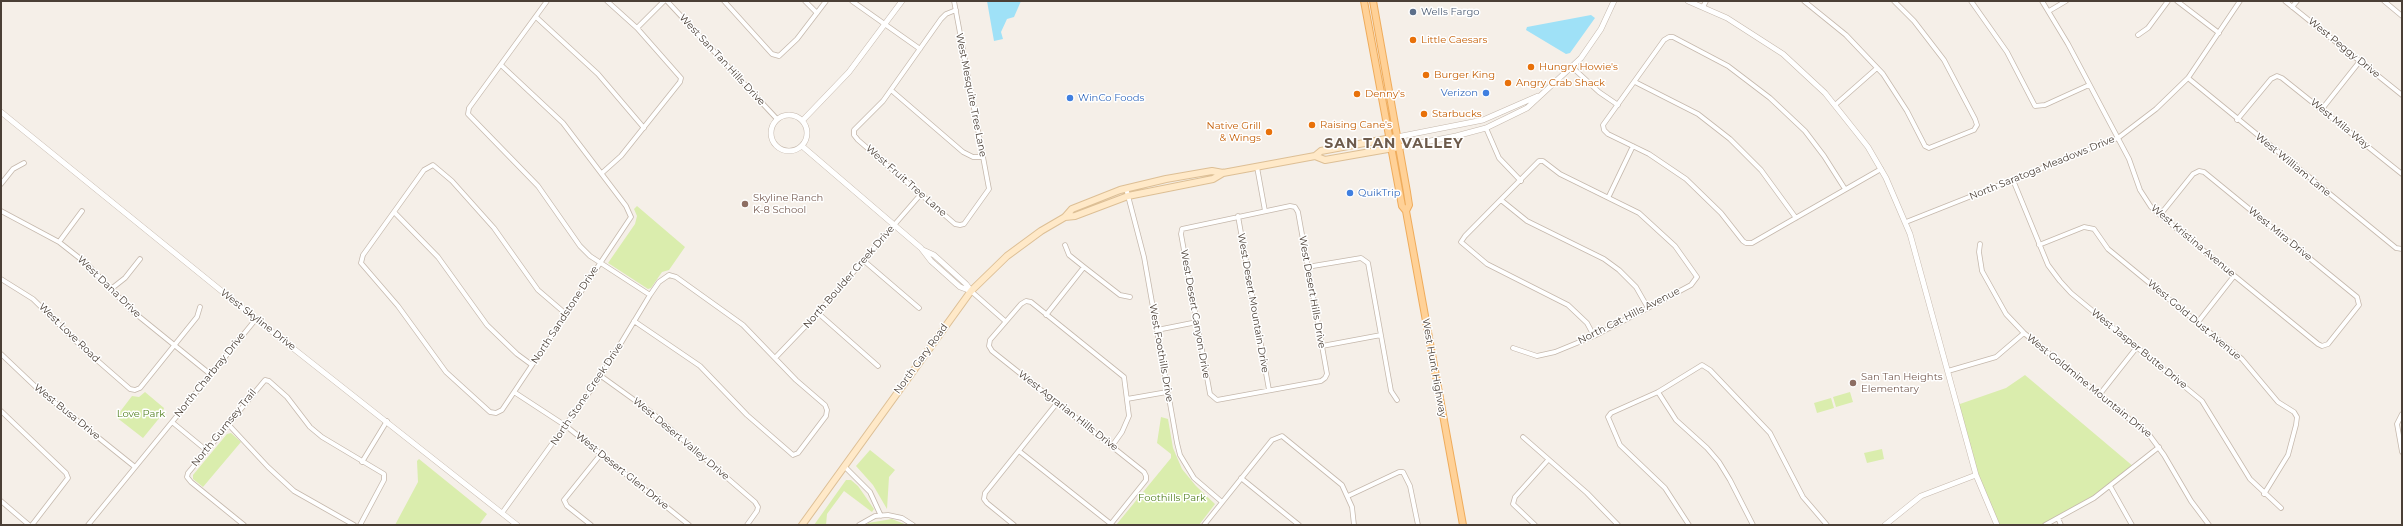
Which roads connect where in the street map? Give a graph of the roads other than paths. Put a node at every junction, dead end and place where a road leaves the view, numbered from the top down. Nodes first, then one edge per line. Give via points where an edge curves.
1 (547, 1) edge
2 (607, 1) edge
3 (664, 1) edge
4 (667, 1) edge
5 (724, 1) edge
6 (805, 1) edge
7 (826, 1) edge
8 (852, 1) edge
9 (902, 1) edge
10 (954, 1) edge
11 (1364, 1) edge
12 (1373, 1) edge
13 (1614, 1) edge
14 (1688, 1) edge
15 (1706, 1) edge
16 (1804, 1) edge
17 (1894, 1) edge
18 (1971, 1) edge
19 (2042, 1) edge
20 (2066, 1) edge
21 (2168, 1) edge
22 (2177, 1) edge
23 (2240, 1) edge
24 (2285, 1) edge
25 (2297, 1) edge
26 (2384, 1) edge
27 (1703, 7) junction
28 (2292, 7) junction
29 (956, 10) junction
30 (2049, 11) junction
31 (817, 12) junction
32 (2402, 16) edge
33 (536, 17) junction
34 (886, 24) junction
35 (637, 28) junction
36 (2219, 33) junction
37 (2138, 35) dead end
38 (920, 49) junction
39 (2360, 61) junction
40 (501, 65) junction
41 (1572, 67) junction
42 (1877, 68) junction
43 (2188, 78) junction
44 (1635, 82) junction
45 (2089, 85) junction
46 (891, 90) junction
47 (1541, 94) junction
48 (2402, 95) edge
49 (1618, 105) junction
50 (1835, 105) junction
51 (2322, 109) junction
52 (1, 112) edge
53 (777, 119) junction
54 (803, 120) junction
55 (2237, 120) junction
56 (644, 128) junction
57 (1486, 128) junction
58 (1397, 138) junction
59 (2118, 138) junction
60 (1389, 139) junction
61 (802, 146) junction
62 (1633, 146) junction
63 (1342, 147) junction
64 (1399, 147) junction
65 (1391, 149) junction
66 (1315, 156) junction
67 (983, 157) junction
68 (1331, 159) junction
69 (24, 163) dead end
70 (1256, 167) junction
71 (1880, 169) junction
72 (602, 173) junction
73 (1224, 173) junction
74 (2402, 174) edge
75 (2013, 180) junction
76 (1521, 181) junction
77 (1, 184) edge
78 (1126, 188) junction
79 (1845, 189) junction
80 (920, 194) junction
81 (1128, 196) junction
82 (1609, 196) junction
83 (1501, 200) junction
84 (1, 211) edge
85 (82, 211) dead end
86 (1265, 211) junction
87 (1406, 211) junction
88 (395, 213) junction
89 (2160, 215) junction
90 (1238, 216) junction
91 (1065, 217) junction
92 (1796, 218) junction
93 (1906, 222) junction
94 (960, 225) joint
95 (894, 226) junction
96 (59, 242) junction
97 (1980, 244) dead end
98 (1065, 245) dead end
99 (2039, 245) junction
100 (2401, 250) edge
101 (140, 259) dead end
102 (863, 260) junction
103 (599, 263) junction
104 (1084, 267) junction
105 (1307, 267) junction
106 (2234, 276) junction
107 (1, 279) edge
108 (111, 289) junction
109 (971, 291) junction
110 (650, 295) junction
111 (1130, 297) dead end
112 (200, 307) dead end
113 (919, 308) dead end
114 (1648, 308) junction
115 (566, 314) junction
116 (818, 314) junction
117 (1046, 315) junction
118 (256, 319) junction
119 (1006, 321) junction
120 (634, 322) junction
121 (1197, 322) junction
122 (2198, 322) junction
123 (1157, 330) junction
124 (2024, 333) junction
125 (1381, 335) junction
126 (1594, 336) junction
127 (175, 345) junction
128 (1322, 346) junction
129 (2322, 346) joint
130 (2137, 347) junction
131 (1513, 348) dead end
132 (1, 354) edge
133 (775, 358) junction
134 (532, 365) junction
135 (878, 366) dead end
136 (1948, 371) junction
137 (210, 374) junction
138 (601, 376) junction
139 (1269, 390) junction
140 (514, 392) junction
141 (1167, 392) junction
142 (1658, 392) junction
143 (2100, 394) junction
144 (1127, 399) junction
145 (1398, 400) dead end
146 (1057, 403) junction
147 (1, 411) edge
148 (2402, 414) edge
149 (387, 421) junction
150 (172, 422) junction
151 (228, 424) junction
152 (566, 426) junction
153 (1522, 437) dead end
154 (1112, 446) junction
155 (2159, 447) junction
156 (206, 450) junction
157 (1019, 451) junction
158 (2402, 452) edge
159 (601, 454) junction
160 (1548, 460) junction
161 (362, 462) junction
162 (844, 466) junction
163 (135, 467) junction
164 (1976, 475) junction
165 (1241, 478) junction
166 (2110, 486) junction
167 (2264, 494) junction
168 (1348, 496) junction
169 (1, 501) edge
170 (1222, 502) junction
171 (2281, 508) dead end
172 (502, 513) junction
173 (881, 516) junction
174 (2058, 518) junction
175 (1110, 524) edge
176 (1827, 524) edge
177 (29, 525) edge
178 (32, 525) edge
179 (88, 525) edge
180 (244, 525) edge
181 (354, 525) edge
182 (360, 525) edge
183 (517, 525) edge
184 (591, 525) edge
185 (689, 525) edge
186 (747, 525) edge
187 (802, 525) edge
188 (859, 525) edge
189 (913, 525) edge
190 (1014, 525) edge
191 (1204, 525) edge
192 (1298, 525) edge
193 (1354, 525) edge
194 (1418, 525) edge
195 (1463, 525) edge
196 (1535, 525) edge
197 (1618, 525) edge
198 (1689, 525) edge
199 (1753, 525) edge
200 (1884, 525) edge
201 (1997, 525) edge
202 (2045, 525) edge
203 (2061, 525) edge
204 (2132, 525) edge
205 (2208, 525) edge

1 - 33 street
2 - 35 street
3 - 35 street
4 - 53 street, West San Tan Hills Drive
5 - 31 street via 775,55 779,56 797,39
6 - 31 street
7 - 31 street
8 - 34 street
9 - 34 street
10 - 29 street, West Mesquite Tree Lane
11 - 60 main road, West Hunt Highway
12 - 58 main road, West Hunt Highway
13 - 41 street, North Gary Road via 1601,29
14 - 27 street
15 - 27 street
16 - 42 street via 1846,35
17 - 42 street via 1914,21 1944,60 1962,90 1977,125 1974,130 1929,148 1925,146 1899,99
18 - 45 street via 2007,52 2035,106 2045,105
19 - 30 street, West Kristina Avenue
20 - 30 street
21 - 37 street via 2148,28
22 - 36 street
23 - 36 street, North Saratoga Meadows Drive
24 - 28 street, West Peggy Drive
25 - 28 street
26 - 32 street
27 - 50 street via 1727,18 1783,54
28 - 39 street, West Peggy Drive
29 - 38 street via 946,14
29 - 67 street, West Mesquite Tree Lane
30 - 45 street, West Kristina Avenue
33 - 40 street
33 - 56 street via 598,74
34 - 38 street
34 - 54 street via 849,72
35 - 56 street via 681,78
36 - 43 street, North Saratoga Meadows Drive
38 - 46 street
39 - 48 street, West Peggy Drive
39 - 51 street
40 - 72 street via 562,123
40 - 103 street via 469,108 468,114 534,181 580,246
41 - 47 street, North Gary Road
41 - 49 street via 1599,92
42 - 50 street
43 - 55 street, West William Lane
43 - 59 street, North Saratoga Meadows Drive via 2156,109
44 - 49 street
44 - 79 street via 1669,37 1728,66 1770,98 1805,131
44 - 92 street via 1698,114 1730,139 1765,175
45 - 59 street, West Kristina Avenue
46 - 67 street via 963,152 973,157
46 - 80 street, West Fruit Tree Lane via 854,130 854,135
47 - 57 street, North Gary Road via 1527,108
47 - 58 street, North Gary Road via 1483,120
49 - 62 street via 1603,125 1604,130
50 - 71 street via 1855,129
51 - 55 street, West Mila Way via 2277,76 2271,79
51 - 74 street, West Mila Way
52 - 118 street, West Skyline Drive
53 - 54 street via 787,114
53 - 61 street via 771,135 776,145 786,151
54 - 61 street via 808,130
55 - 100 street, West William Lane
56 - 72 street via 621,156
57 - 64 street, North Gary Road
57 - 76 street via 1499,158
58 - 60 main road, North Gary Road
58 - 64 main road, West Hunt Highway
59 - 75 street, North Saratoga Meadows Drive
59 - 89 street, West Kristina Avenue via 2144,198
60 - 63 main road, North Gary Road
60 - 65 main road, West Hunt Highway
61 - 95 street
62 - 82 street
62 - 92 street via 1670,165 1686,178 1746,243 1752,243
63 - 66 main road, North Gary Road via 1322,151
63 - 68 main road via 1332,154
64 - 65 main road, North Gary Road
64 - 87 main road, West Hunt Highway via 1409,205
65 - 68 main road, North Gary Road
65 - 87 main road, West Hunt Highway via 1402,206
66 - 68 main road, North Gary Road via 1325,160
66 - 70 main road, North Gary Road
67 - 94 street, West Mesquite Tree Lane via 989,189 964,224
69 - 77 street via 13,169
70 - 73 main road, North Gary Road
70 - 86 street
71 - 79 street
71 - 93 street
72 - 103 street, North Sandstone Drive via 631,217
73 - 78 main road, North Gary Road via 1212,171
73 - 81 main road, North Gary Road via 1213,179
75 - 93 street, North Saratoga Meadows Drive
75 - 99 street, West Jasper Butte Drive
76 - 82 street via 1539,161 1560,174
76 - 83 street
78 - 81 street, West Foothills Drive
78 - 91 main road, North Gary Road via 1072,209
79 - 92 street
80 - 94 street, West Fruit Tree Lane
80 - 95 street, North Boulder Creek Drive
81 - 91 main road, North Gary Road via 1075,216
81 - 123 street, West Foothills Drive via 1144,257
82 - 114 street, North Cat Hills Avenue via 1639,213 1659,230 1675,246 1697,277 1691,285
83 - 114 street via 1527,221 1604,259 1619,270 1636,287
83 - 126 street via 1461,242 1487,264 1568,305 1587,323
84 - 96 street, West Dana Drive
85 - 96 street
86 - 90 street
86 - 105 street, West Desert Hills Drive via 1290,206 1295,208 1298,212
87 - 195 main road, West Hunt Highway
88 - 115 street via 424,170 433,165 494,228 538,290
88 - 134 street via 438,257 487,325
88 - 140 street, North Sandstone Drive via 363,255 363,267 394,301 446,372 490,412 498,413
89 - 106 street, West Kristina Avenue
89 - 129 street, West Mira Drive via 2193,174 2198,171 2204,172 2360,301 2328,344
90 - 121 street, West Desert Canyon Drive via 1182,229
90 - 139 street, West Desert Mountain Drive
91 - 109 main road, North Gary Road via 1012,252
93 - 136 street
95 - 102 street, North Boulder Creek Drive
95 - 109 street via 962,288
96 - 108 street, West Dana Drive via 87,264
97 - 124 street, West Goldmine Mountain Drive via 1979,261 1986,282 2006,314
98 - 104 street via 1069,255
99 - 122 street, West Gold Dust Avenue via 2089,226 2094,229 2108,250
99 - 130 street, West Jasper Butte Drive via 2048,265 2071,293
101 - 108 street via 125,278
102 - 113 street
102 - 116 street, North Boulder Creek Drive
103 - 110 street
103 - 115 street, North Sandstone Drive
104 - 111 street via 1120,295
104 - 117 street
105 - 125 street via 1365,259 1368,263
105 - 128 street, West Desert Hills Drive
106 - 122 street
106 - 129 street, West Kristina Avenue
107 - 127 street, West Love Road via 33,299 82,348 130,389 140,388
108 - 127 street, West Dana Drive via 131,310
109 - 119 street
109 - 162 main road, North Gary Road
110 - 120 street, North Stone Creek Drive
110 - 133 street, North Stone Creek Drive via 659,282 669,275 676,276 730,314
112 - 127 street via 197,317
114 - 126 street, North Cat Hills Avenue
115 - 134 street, North Sandstone Drive
116 - 133 street, North Boulder Creek Drive
116 - 135 street
117 - 119 street via 1031,302 1026,302
117 - 144 street via 1124,377
118 - 137 street, North Charbray Drive
118 - 149 street, West Skyline Drive
119 - 146 street, West Agrarian Hills Drive via 990,340 989,346 992,351
120 - 133 street via 700,366 747,416 793,455 798,453 826,416 827,410 825,405
120 - 138 street, North Stone Creek Drive
121 - 123 street
121 - 139 street, West Desert Canyon Drive via 1212,398 1217,400
122 - 167 street, West Gold Dust Avenue via 2242,359 2278,402 2294,412 2297,417 2288,455
123 - 141 street, West Foothills Drive
124 - 136 street via 1996,357
124 - 143 street, West Goldmine Mountain Drive
125 - 128 street
125 - 145 street via 1391,391
126 - 131 street, North Cat Hills Avenue via 1544,356
127 - 137 street, West Dana Drive
128 - 139 street, West Desert Hills Drive via 1326,378
130 - 143 street
130 - 167 street, West Jasper Butte Drive via 2202,401 2250,479
132 - 163 street, West Busa Drive via 39,390
134 - 140 street, North Sandstone Drive
136 - 164 street
137 - 150 street, North Charbray Drive
138 - 152 street, North Stone Creek Drive
138 - 186 street, West Desert Valley Drive via 651,412 758,507
140 - 152 street, West Desert Glen Drive
141 - 144 street
141 - 170 street, West Foothills Drive via 1180,456 1194,478
142 - 176 street via 1702,365 1707,366 1770,433 1803,497
142 - 198 street via 1611,413 1608,417 1620,444 1665,488
142 - 199 street via 1667,410 1719,462
143 - 155 street, West Goldmine Mountain Drive via 2150,436
144 - 154 street via 1129,416
146 - 154 street, West Agrarian Hills Drive
146 - 157 street
147 - 178 street via 66,473 68,478
148 - 158 street via 2397,424
149 - 161 street
149 - 172 street, West Skyline Drive
150 - 156 street
150 - 163 street, North Charbray Drive
151 - 156 street, North Gurnsey Trail
151 - 161 street, North Gurnsey Trail via 265,380 269,381 287,397 310,427
151 - 181 street via 294,491
152 - 159 street, West Desert Glen Drive
152 - 172 street, North Stone Creek Drive
153 - 160 street
154 - 175 street, West Agrarian Hills Drive via 1146,476 1146,480
155 - 166 street
155 - 205 street, West Goldmine Mountain Drive
156 - 180 street, North Gurnsey Trail via 188,473 188,477
157 - 175 street
157 - 190 street via 985,493 984,499
159 - 184 street via 564,500 567,506
159 - 185 street, West Desert Glen Drive
160 - 196 street via 1515,497 1513,504
160 - 197 street via 1588,493
161 - 182 street via 384,474 384,480
162 - 173 street via 870,492
162 - 187 main road, North Gary Road
163 - 179 street, North Charbray Drive
164 - 200 street via 1921,496
164 - 201 street
165 - 168 street via 1272,440 1282,436 1342,485
165 - 170 street
165 - 192 street
166 - 174 street via 2084,505
166 - 204 street
167 - 171 street, West Jasper Butte Drive
168 - 193 street
168 - 194 street via 1403,472 1410,486
169 - 177 street
170 - 191 street
172 - 183 street, West Skyline Drive
173 - 188 street via 866,519
173 - 189 street via 902,518
174 - 202 street
174 - 203 street

